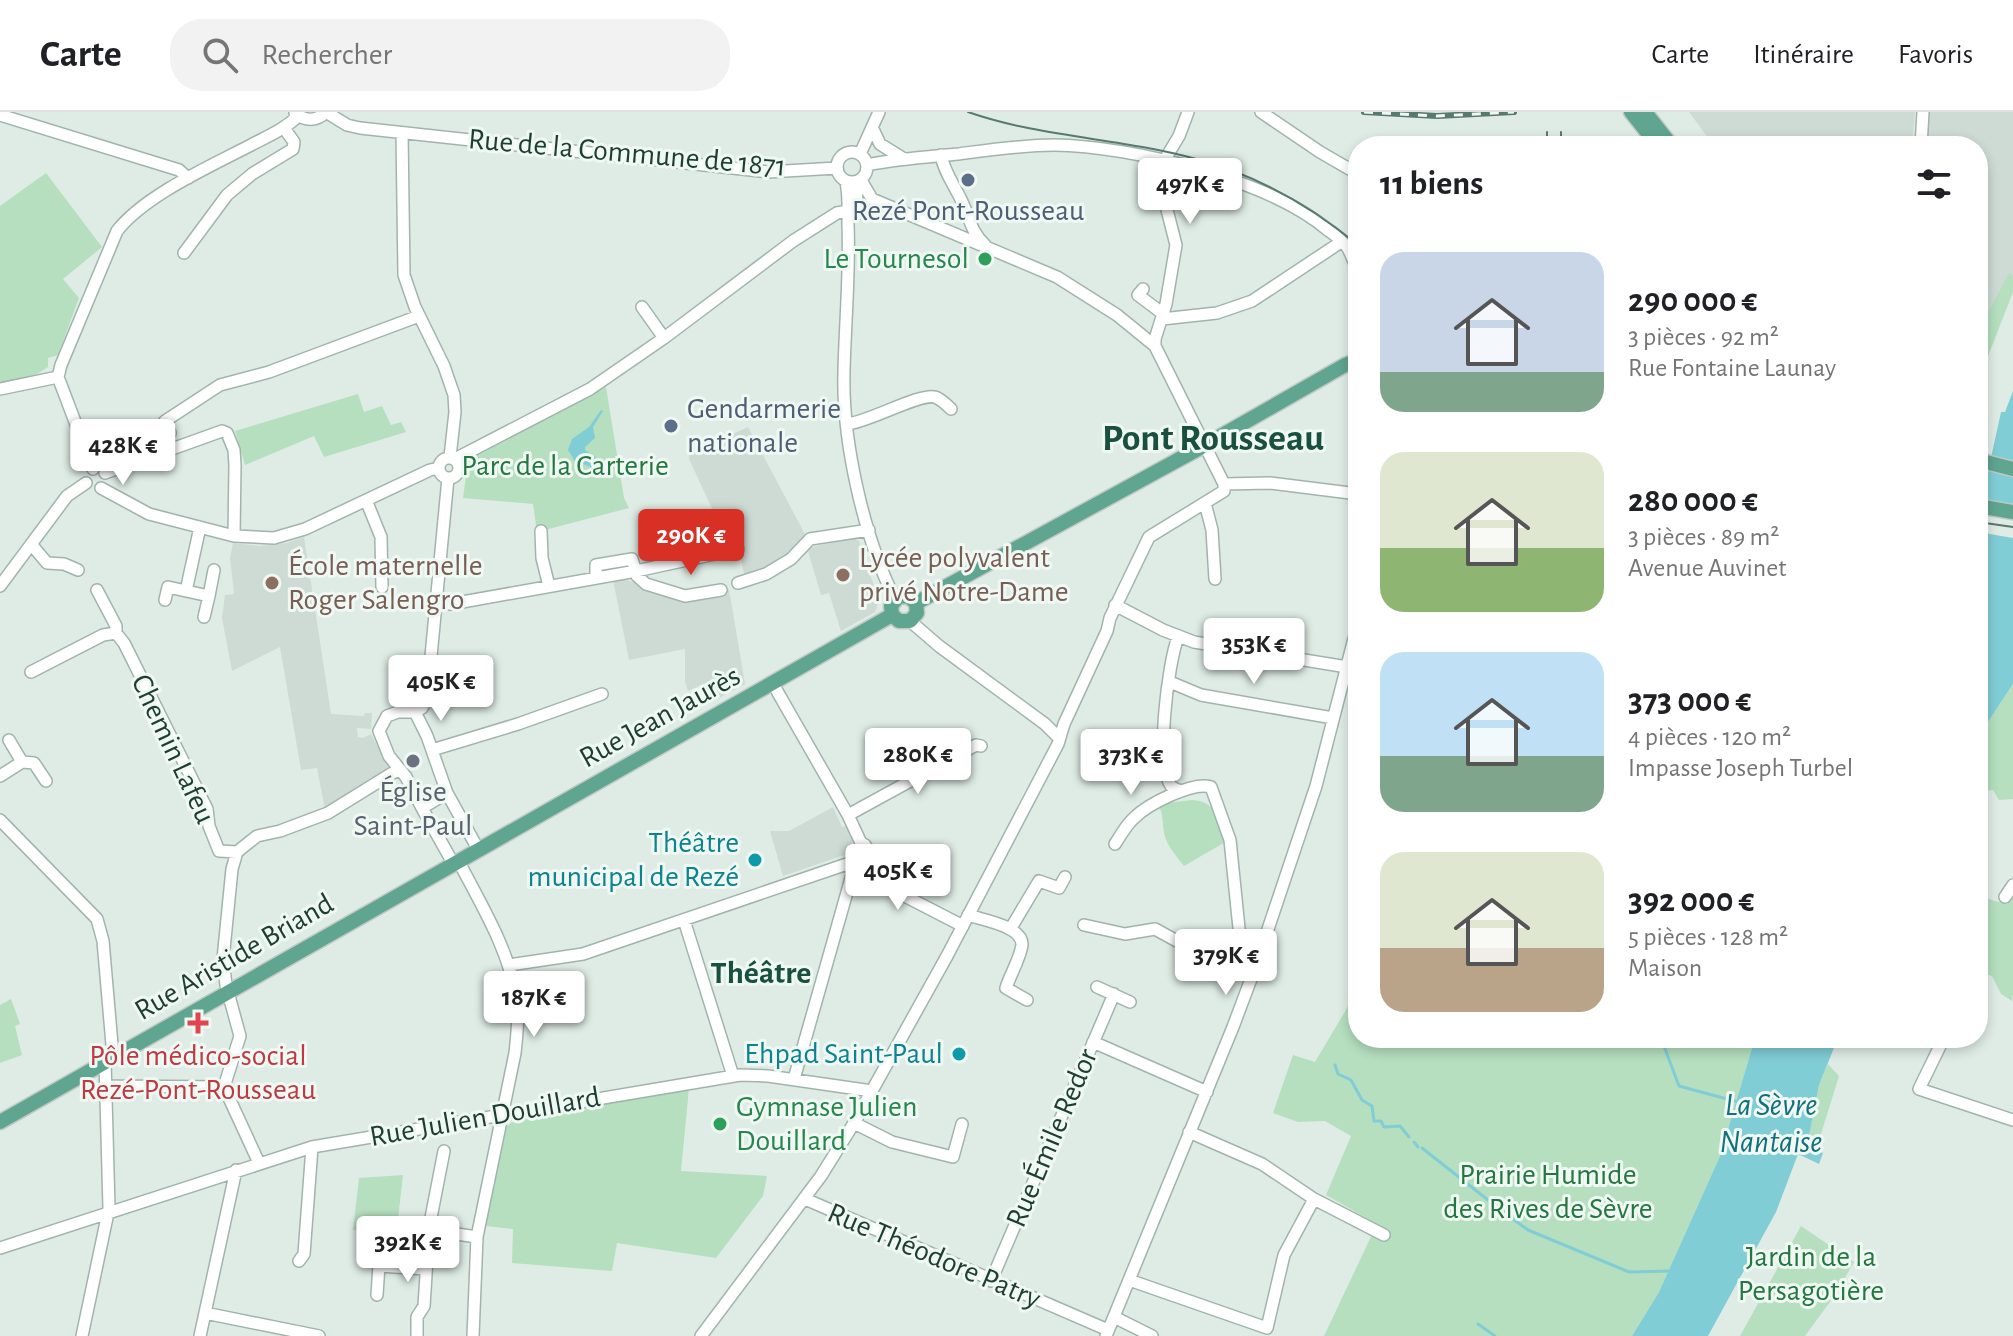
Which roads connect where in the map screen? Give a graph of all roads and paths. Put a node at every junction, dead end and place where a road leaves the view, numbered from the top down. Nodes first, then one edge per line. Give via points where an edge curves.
1 (326, 112) edge
2 (879, 112) edge
3 (1188, 112) edge
4 (1261, 112) edge
5 (1631, 112) edge
6 (1923, 112) edge
7 (296, 114) edge
8 (0, 115) edge
9 (1647, 120) edge
10 (872, 127) junction
11 (284, 128) junction
12 (402, 133) junction
13 (1662, 136) edge
14 (1922, 136) edge
15 (860, 154) junction
16 (941, 155) junction
17 (904, 159) junction
18 (1164, 161) junction
19 (867, 165) junction
20 (837, 168) junction
21 (1348, 168) edge
22 (188, 178) junction
23 (855, 181) junction
24 (872, 199) junction
25 (852, 207) junction
26 (966, 216) junction
27 (945, 229) junction
28 (985, 246) junction
29 (1348, 248) edge
30 (1348, 250) edge
31 (184, 253) dead end
32 (1143, 289) dead end
33 (642, 307) dead end
34 (1163, 315) junction
35 (419, 316) junction
36 (664, 338) junction
37 (1155, 346) junction
38 (1348, 364) edge
39 (58, 377) junction
40 (0, 389) edge
41 (951, 409) dead end
42 (847, 424) junction
43 (170, 433) dead end
44 (1205, 444) junction
45 (452, 458) junction
46 (1988, 462) edge
47 (2013, 469) edge
48 (99, 471) junction
49 (444, 473) junction
50 (86, 483) junction
51 (1224, 484) junction
52 (101, 488) junction
53 (1348, 493) edge
54 (366, 500) junction
55 (1205, 503) junction
56 (1988, 508) edge
57 (2013, 512) edge
58 (200, 527) junction
59 (869, 530) junction
60 (541, 531) dead end
61 (234, 536) junction
62 (31, 544) junction
63 (738, 549) dead end
64 (78, 570) dead end
65 (214, 570) dead end
66 (636, 571) junction
67 (1215, 579) dead end
68 (738, 583) dead end
69 (0, 586) edge
70 (549, 586) junction
71 (382, 587) dead end
72 (97, 590) dead end
73 (721, 590) dead end
74 (186, 591) junction
75 (209, 596) junction
76 (895, 599) junction
77 (165, 600) dead end
78 (916, 603) junction
79 (437, 604) junction
80 (1115, 605) junction
81 (892, 615) junction
82 (204, 617) dead end
83 (910, 621) junction
84 (116, 633) junction
85 (1178, 637) junction
86 (1348, 662) edge
87 (1348, 671) edge
88 (31, 672) dead end
89 (1170, 682) junction
90 (773, 684) junction
91 (602, 694) dead end
92 (415, 712) junction
93 (1333, 718) junction
94 (1059, 738) junction
95 (9, 740) dead end
96 (981, 746) dead end
97 (432, 750) junction
98 (22, 762) junction
99 (399, 769) junction
100 (0, 776) edge
101 (46, 781) dead end
102 (1182, 791) junction
103 (447, 793) junction
104 (422, 808) junction
105 (848, 815) junction
106 (0, 820) edge
107 (861, 843) junction
108 (1115, 844) dead end
109 (478, 849) junction
110 (237, 852) junction
111 (456, 861) junction
112 (853, 865) junction
113 (1065, 877) dead end
114 (2013, 885) edge
115 (2005, 897) dead end
116 (684, 920) junction
117 (966, 921) junction
118 (1084, 925) dead end
119 (1011, 928) junction
120 (1243, 944) junction
121 (1260, 948) junction
122 (509, 965) junction
123 (1097, 987) dead end
124 (228, 991) junction
125 (1114, 994) junction
126 (1027, 1000) dead end
127 (1130, 1002) dead end
128 (1093, 1042) junction
129 (1939, 1048) edge
130 (109, 1058) junction
131 (733, 1076) junction
132 (794, 1079) junction
133 (107, 1086) junction
134 (224, 1087) junction
135 (872, 1091) junction
136 (1207, 1092) junction
137 (503, 1113) junction
138 (2013, 1120) edge
139 (0, 1122) edge
140 (854, 1123) junction
141 (962, 1124) dead end
142 (1189, 1132) junction
143 (312, 1147) junction
144 (444, 1151) dead end
145 (259, 1163) junction
146 (236, 1170) junction
147 (805, 1199) junction
148 (1314, 1199) junction
149 (108, 1214) junction
150 (429, 1230) junction
151 (381, 1235) dead end
152 (1384, 1235) dead end
153 (477, 1237) junction
154 (0, 1248) edge
155 (299, 1261) dead end
156 (379, 1266) junction
157 (426, 1269) junction
158 (1129, 1280) junction
159 (991, 1281) junction
160 (377, 1295) dead end
161 (205, 1313) junction
162 (1114, 1317) junction
163 (1107, 1333) edge
164 (82, 1336) edge
165 (200, 1336) edge
166 (319, 1336) edge
167 (417, 1336) edge
168 (473, 1336) edge
169 (701, 1336) edge
170 (1152, 1336) edge

1 - 7 street via 314,119
1 - 12 street, Rue de la Commune de 1871 via 355,127
2 - 10 street
3 - 18 street
4 - 21 street
5 - 9 main road
6 - 14 street
7 - 11 street
8 - 22 street via 179,170
9 - 13 main road
10 - 15 street
10 - 17 street via 880,144
11 - 22 street
11 - 31 street via 293,149 227,195
12 - 20 street, Rue de la Commune de 1871 via 768,172
12 - 35 street via 403,263
15 - 19 street
15 - 20 street via 844,155
16 - 17 street
16 - 18 street via 1055,145
16 - 26 street
17 - 19 street
18 - 29 street via 1274,196
18 - 34 street via 1161,185 1176,245
19 - 23 street via 866,174
20 - 23 street via 840,177
22 - 39 street via 117,231
23 - 24 street
23 - 25 street
24 - 25 street
24 - 27 street
25 - 36 street via 793,241
25 - 42 street
26 - 27 street via 959,226
26 - 28 street
27 - 28 street
28 - 37 street via 1057,277
30 - 34 street via 1252,301 1217,313
32 - 34 street via 1138,295
33 - 36 street
34 - 37 street
35 - 43 street via 220,385 165,421
35 - 45 street via 454,395
36 - 45 street via 590,389
37 - 44 street
38 - 44 main road
39 - 40 street
39 - 48 street
41 - 42 street via 926,397
42 - 59 street
44 - 51 street
44 - 78 main road
45 - 49 street via 441,462
45 - 49 street via 459,469 456,475
46 - 47 main road
48 - 50 street via 87,473
48 - 52 street via 106,483
48 - 61 street via 227,433 234,450
49 - 54 street via 430,470
49 - 79 street
50 - 52 street
50 - 62 street via 67,496
51 - 53 street via 1270,483
51 - 55 street via 1224,491
52 - 58 street via 149,514
54 - 61 street via 290,535
54 - 71 street via 381,537
55 - 67 street
55 - 80 street via 1149,537
56 - 57 main road
58 - 61 street
58 - 74 street
59 - 68 street via 810,539 791,559
59 - 76 street
60 - 70 street
62 - 64 street via 47,563
62 - 69 street
63 - 66 street
65 - 75 street
66 - 70 street via 632,559 596,565 596,578
66 - 73 street via 646,584 685,596
70 - 79 street
72 - 84 street, Chemin Lafeu
74 - 75 street
74 - 77 street via 168,587
75 - 82 street
76 - 78 main road via 906,596
76 - 81 main road
78 - 83 main road
79 - 92 street via 427,698
80 - 85 street
80 - 94 street
81 - 83 main road
81 - 90 main road, Rue Jean Jaurès
83 - 94 street
84 - 88 street
84 - 110 street, Chemin Lafeu via 207,809 219,851
85 - 86 street
85 - 89 street
87 - 93 street
89 - 93 street via 1201,695
89 - 102 street via 1164,747 1170,783
90 - 105 street
90 - 109 main road, Rue Jean Jaurès
91 - 97 street
92 - 97 street
92 - 99 street via 393,713 380,728 383,745
93 - 121 street via 1316,786
94 - 117 street
95 - 98 street
96 - 105 street
97 - 103 street
98 - 100 street
98 - 101 street via 34,763
99 - 104 street
99 - 110 street via 328,813 257,836
102 - 108 street via 1144,809
102 - 120 street via 1205,785 1214,791 1230,840
103 - 104 street
103 - 109 street
104 - 111 street
105 - 107 street
106 - 130 street via 97,919 103,941
107 - 112 street
107 - 117 street via 893,889
109 - 111 main road, Rue Jean Jaurès
110 - 124 street via 222,944
111 - 122 street
111 - 124 main road, Rue Aristide Briand
112 - 116 street
112 - 132 street
113 - 119 street via 1059,888 1039,881
114 - 115 street
116 - 122 street via 583,954
116 - 131 street
117 - 119 street
117 - 135 street
118 - 120 street via 1125,934 1155,929 1186,946
119 - 126 street via 1022,945 1006,988
120 - 121 street
121 - 136 street
122 - 137 street via 518,1024
123 - 125 street
124 - 130 main road, Rue Aristide Briand
124 - 134 street via 240,1038
125 - 127 street
125 - 128 street, Rue Émile Redor
128 - 136 street
128 - 159 street, Rue Émile Redor
129 - 138 street via 1919,1089
130 - 133 street
130 - 139 main road, Rue Aristide Briand
131 - 132 street, Rue Julien Douillard
131 - 137 street, Rue Julien Douillard
132 - 135 street, Rue Julien Douillard
133 - 134 street
133 - 149 street
134 - 145 street
135 - 140 street
136 - 142 street
137 - 143 street, Rue Julien Douillard
137 - 153 street
140 - 141 street via 892,1142 953,1157
140 - 147 street
142 - 148 street via 1262,1164
142 - 158 street
143 - 145 street, Rue Julien Douillard
143 - 155 street via 304,1254
144 - 150 street
145 - 146 street, Rue Julien Douillard
146 - 149 street, Rue Julien Douillard
146 - 161 street
147 - 159 street, Rue Théodore Patry
147 - 169 street
148 - 152 street
148 - 158 street via 1284,1255 1267,1328
149 - 154 street, Rue Julien Douillard
149 - 164 street
150 - 153 street
150 - 157 street
151 - 156 street
153 - 168 street
156 - 157 street
156 - 160 street
157 - 167 street
158 - 162 street
159 - 163 street, Rue Théodore Patry
161 - 165 street
161 - 166 street
162 - 163 street
162 - 170 street

